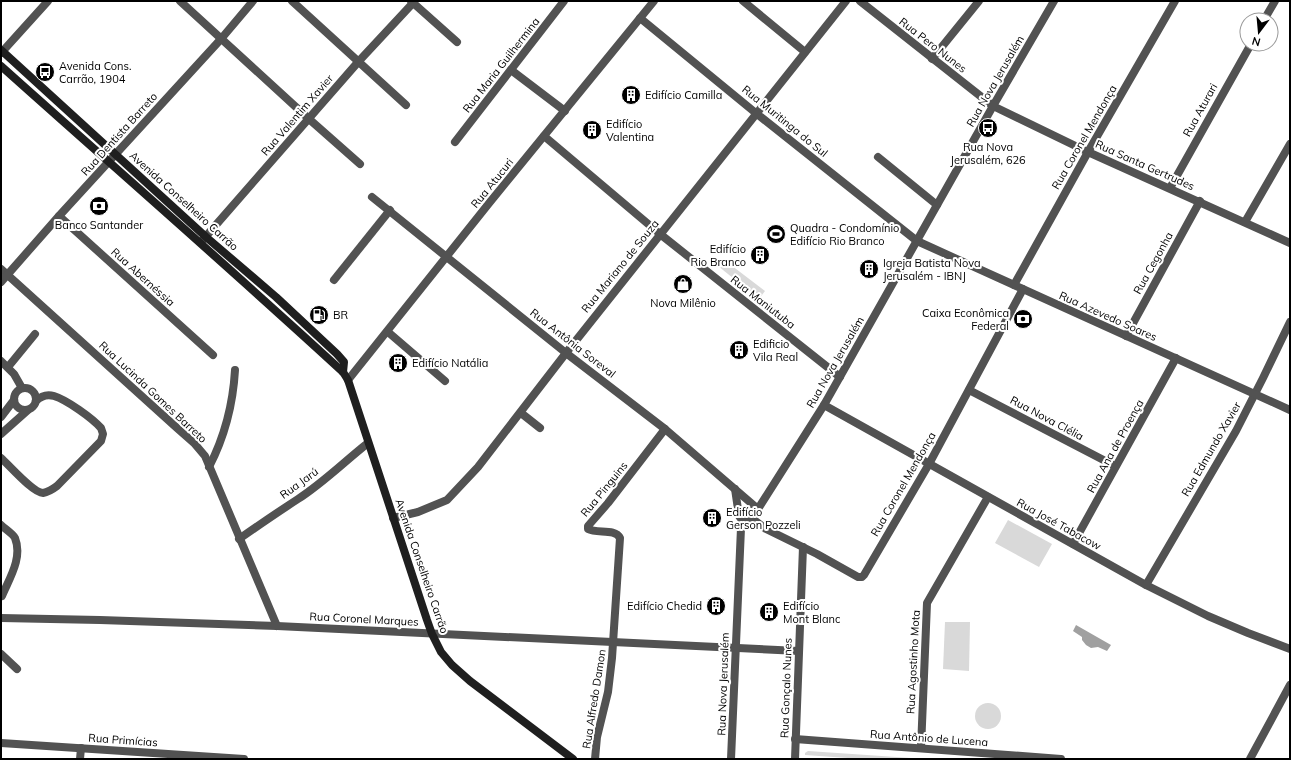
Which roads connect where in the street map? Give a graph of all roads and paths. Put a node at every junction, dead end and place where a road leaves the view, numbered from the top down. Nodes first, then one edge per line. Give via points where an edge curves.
1 (48, 1) edge
2 (180, 1) edge
3 (253, 1) edge
4 (292, 1) edge
5 (564, 1) edge
6 (654, 1) edge
7 (743, 1) edge
8 (846, 1) edge
9 (860, 1) edge
10 (979, 1) edge
11 (1054, 1) edge
12 (1175, 1) edge
13 (1275, 1) edge
14 (412, 2) edge
15 (1269, 12) edge
16 (640, 18) junction
17 (221, 39) junction
18 (457, 42) dead end
19 (2, 51) edge
20 (805, 52) junction
21 (1246, 52) edge
22 (932, 59) junction
23 (359, 61) junction
24 (1, 66) edge
25 (511, 70) junction
26 (406, 105) dead end
27 (993, 106) junction
28 (565, 111) junction
29 (757, 114) junction
30 (309, 119) junction
31 (544, 136) junction
32 (455, 142) dead end
33 (1290, 144) edge
34 (1088, 152) junction
35 (115, 154) junction
36 (878, 157) dead end
37 (109, 162) junction
38 (360, 164) dead end
39 (1170, 188) junction
40 (372, 197) dead end
41 (1200, 202) junction
42 (937, 205) junction
43 (390, 210) junction
44 (59, 216) junction
45 (1245, 222) junction
46 (660, 234) junction
47 (206, 237) junction
48 (917, 240) junction
49 (1290, 243) edge
50 (199, 244) junction
51 (447, 256) junction
52 (1, 269) edge
53 (8, 275) junction
54 (334, 280) dead end
55 (1, 282) edge
56 (1014, 285) junction
57 (1023, 289) junction
58 (1290, 322) edge
59 (388, 332) junction
60 (35, 334) dead end
61 (1126, 336) junction
62 (566, 353) junction
63 (213, 355) dead end
64 (1176, 358) junction
65 (1, 361) edge
66 (8, 367) junction
67 (235, 370) dead end
68 (343, 372) junction
69 (840, 377) junction
70 (348, 380) junction
71 (445, 380) dead end
72 (22, 388) junction
73 (969, 390) junction
74 (1255, 394) junction
75 (14, 400) junction
76 (36, 401) junction
77 (824, 405) junction
78 (28, 410) junction
79 (1290, 410) edge
80 (521, 413) junction
81 (1, 417) edge
82 (540, 428) dead end
83 (665, 429) junction
84 (1, 434) edge
85 (368, 443) junction
86 (1, 458) edge
87 (929, 464) junction
88 (1115, 466) junction
89 (209, 468) junction
90 (735, 489) junction
91 (988, 497) junction
92 (758, 509) junction
93 (393, 518) junction
94 (747, 520) junction
95 (1, 525) edge
96 (239, 539) junction
97 (1073, 544) junction
98 (803, 547) junction
99 (1146, 585) junction
100 (2, 596) edge
101 (1, 618) edge
102 (277, 626) junction
103 (432, 634) junction
104 (614, 642) junction
105 (735, 648) junction
106 (1290, 649) edge
107 (799, 650) junction
108 (1, 654) edge
109 (17, 669) dead end
110 (1290, 685) edge
111 (795, 739) junction
112 (1, 743) edge
113 (81, 748) junction
114 (920, 748) junction
115 (948, 750) junction
116 (574, 758) edge
117 (80, 759) edge
118 (244, 759) edge
119 (595, 759) edge
120 (731, 759) edge
121 (795, 759) edge
122 (947, 759) edge
123 (1060, 759) edge
124 (1250, 759) edge

1 - 19 street
2 - 17 street
3 - 17 street, Rua Dentista Barreto
4 - 23 street
5 - 25 street, Rua Maria Guilhermina
6 - 16 street, Rua Atucuri
7 - 20 street
8 - 20 street, Rua Mariano de Souza
9 - 22 street, Rua Pero Nunes
10 - 22 street
11 - 27 street, Rua Nova Jerusalém
12 - 34 street, Rua Coronel Mendonça
13 - 15 street
14 - 18 street
14 - 23 street, Rua Valentim Xavier
16 - 28 street, Rua Atucuri
16 - 29 street, Rua Muritinga do Sul
17 - 30 street
17 - 35 street, Rua Dentista Barreto
19 - 35 main road, Avenida Conselheiro Carrão
20 - 29 street, Rua Mariano de Souza
21 - 39 street, Rua Aturari
22 - 27 street, Rua Pero Nunes
23 - 26 street
23 - 30 street, Rua Valentim Xavier
24 - 37 main road, Avenida Conselheiro Carrão
25 - 28 street
25 - 32 street, Rua Maria Guilhermina
27 - 34 street, Rua Santa Gertrudes
27 - 42 street, Rua Nova Jerusalém
28 - 31 street, Rua Atucuri
29 - 46 street, Rua Mariano de Souza
29 - 48 street, Rua Muritinga do Sul
30 - 38 street
30 - 47 street, Rua Valentim Xavier
31 - 46 street, Rua Maniutuba
31 - 51 street, Rua Atucuri
33 - 45 street
34 - 39 street, Rua Santa Gertrudes
34 - 56 street, Rua Coronel Mendonça
35 - 37 street, Rua Dentista Barreto
35 - 47 main road, Avenida Conselheiro Carrão
36 - 42 street
37 - 44 street, Rua Dentista Barreto
37 - 50 main road, Avenida Conselheiro Carrão
39 - 41 street, Rua Santa Gertrudes
40 - 43 street, Rua Antônia Soreval
41 - 45 street, Rua Santa Gertrudes
41 - 61 street, Rua Cegonha
42 - 48 street, Rua Nova Jerusalém
43 - 51 street, Rua Antônia Soreval
43 - 54 street
44 - 53 street, Rua Dentista Barreto
44 - 63 street, Rua Abernéssia
45 - 49 street, Rua Santa Gertrudes
46 - 62 street, Rua Mariano de Souza
46 - 69 street, Rua Maniutuba
47 - 50 street, Rua Valentim Xavier
47 - 68 main road, Avenida Conselheiro Carrão via 338,354 344,362
48 - 56 street, Rua Azevedo Soares
48 - 69 street, Rua Nova Jerusalém
50 - 68 main road, Avenida Conselheiro Carrão
51 - 59 street, Rua Atucuri
51 - 62 street, Rua Antônia Soreval
52 - 53 street, Rua Lucinda Gomes Barreto
53 - 55 street, Rua Dentista Barreto
53 - 89 street, Rua Lucinda Gomes Barreto via 172,422 203,453
56 - 57 street, Rua Azevedo Soares
57 - 61 street, Rua Azevedo Soares
57 - 73 street, Rua Coronel Mendonça
58 - 74 street, Rua Edmundo Xavier
59 - 70 street, Rua Atucuri
59 - 71 street
60 - 66 street
61 - 64 street, Rua Azevedo Soares
62 - 80 street, Rua Mariano de Souza
62 - 83 street, Rua Antônia Soreval
64 - 74 street, Rua Azevedo Soares
64 - 88 street, Rua Ana de Proença
65 - 66 street
66 - 72 street
67 - 89 street via 225,432
68 - 70 main road, Avenida Conselheiro Carrão
69 - 77 street, Rua Nova Jerusalém
70 - 85 main road, Avenida Conselheiro Carrão
72 - 75 street via 16,392
72 - 76 street via 32,389
73 - 87 street, Rua Coronel Mendonça
73 - 88 street, Rua Nova Clélia
74 - 79 street, Rua Azevedo Soares
74 - 99 street, Rua Edmundo Xavier
75 - 78 street via 17,407
75 - 81 street
76 - 78 street
76 - 86 street via 43,396 51,396 67,402 101,428 101,441 57,486 43,493 35,490
77 - 87 street, Rua José Tabacow
77 - 92 street, Rua Nova Jerusalém
78 - 84 street
80 - 82 street
80 - 93 street, Rua Mariano de Souza via 478,467 447,500 418,512
83 - 90 street, Rua Antônia Soreval
83 - 104 street, Rua Pinguins via 588,526 593,531 615,533 620,538
85 - 93 main road, Avenida Conselheiro Carrão
85 - 96 street, Rua Jarú via 314,488
87 - 91 street, Rua José Tabacow
87 - 98 street, Rua Coronel Mendonça via 862,577
88 - 97 street, Rua Ana de Proença
89 - 96 street, Rua Lucinda Gomes Barreto
90 - 92 street, Rua Antônia Soreval
90 - 94 street via 739,516
91 - 97 street, Rua José Tabacow
91 - 114 street, Rua Agostinho Mota via 927,603
92 - 94 street, Rua Nova Jerusalém
93 - 103 main road, Avenida Conselheiro Carrão
94 - 98 street, Rua Coronel Mendonça
94 - 105 street, Rua Nova Jerusalém via 741,528
95 - 100 street via 14,537 17,548 16,562
96 - 102 street, Rua Lucinda Gomes Barreto
97 - 99 street, Rua José Tabacow
98 - 107 street, Rua Gonçalo Nunes
99 - 106 street, Rua José Tabacow via 1214,619
101 - 102 street, Rua Coronel Marques
102 - 103 street, Rua Coronel Marques
103 - 104 street, Rua Coronel Marques
103 - 116 main road, Avenida Conselheiro Carrão via 441,652 470,681
104 - 105 street, Rua Coronel Marques
104 - 119 street, Rua Alfredo Damon via 608,692 598,733
105 - 107 street, Rua Coronel Marques
105 - 120 street, Rua Nova Jerusalém
107 - 111 street, Rua Gonçalo Nunes
108 - 109 street
110 - 124 street
111 - 114 street, Rua Antônio de Lucena
111 - 121 street, Rua Gonçalo Nunes
112 - 113 street, Rua Primícias
113 - 117 street
113 - 118 street, Rua Primícias
114 - 115 street, Rua Antônio de Lucena
115 - 122 street
115 - 123 street, Rua Antônio de Lucena

